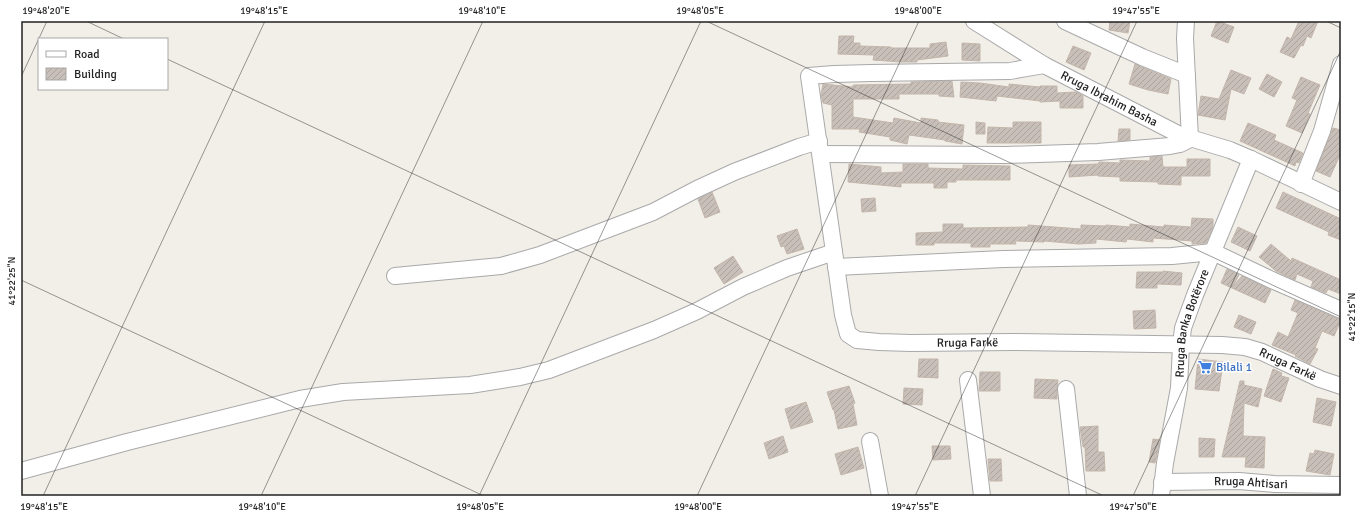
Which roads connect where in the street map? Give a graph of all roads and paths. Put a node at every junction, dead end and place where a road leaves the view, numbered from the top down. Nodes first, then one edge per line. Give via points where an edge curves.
1 (974, 21) edge
2 (1065, 21) edge
3 (1186, 21) edge
4 (1341, 64) edge
5 (1044, 65) junction
6 (1187, 75) junction
7 (1190, 139) junction
8 (820, 147) junction
9 (1251, 159) junction
10 (1301, 184) junction
11 (1341, 202) edge
12 (1212, 252) junction
13 (835, 259) junction
14 (395, 276) dead end
15 (1341, 310) edge
16 (1181, 345) junction
17 (968, 380) dead end
18 (1341, 386) edge
19 (1066, 389) dead end
20 (870, 441) dead end
21 (21, 471) edge
22 (1341, 486) edge
23 (1161, 489) edge
24 (880, 496) edge
25 (982, 496) edge
26 (1078, 496) edge

1 - 5 street, Rruga Ibrahim Basha
2 - 6 street
3 - 6 street
4 - 10 street via 1322,131
5 - 7 street, Rruga Ibrahim Basha
5 - 8 street, Rruga Farkë via 1010,71 809,76
6 - 7 street
7 - 8 street via 1170,146 1098,152 1006,155
7 - 9 street, Rruga Ibrahim Basha via 1230,150
8 - 13 street, Rruga Farkë
8 - 14 street via 780,154 696,189 653,212 540,255 501,266
9 - 10 street, Rruga Ibrahim Basha
9 - 12 street, Rruga Banka Botërore
10 - 11 street, Rruga Ibrahim Basha
12 - 13 street via 1172,256
12 - 15 street
12 - 16 street, Rruga Banka Botërore via 1188,312
13 - 16 street, Rruga Farkë via 845,327 848,334 857,340 911,343
13 - 21 street via 787,268 654,330 549,370 470,385 343,392 300,399
16 - 18 street, Rruga Farkë via 1245,347
16 - 23 street, Rruga Banka Botërore via 1179,388
17 - 25 street
19 - 26 street
20 - 24 street
22 - 23 street, Rruga Ahtisari via 1239,481

